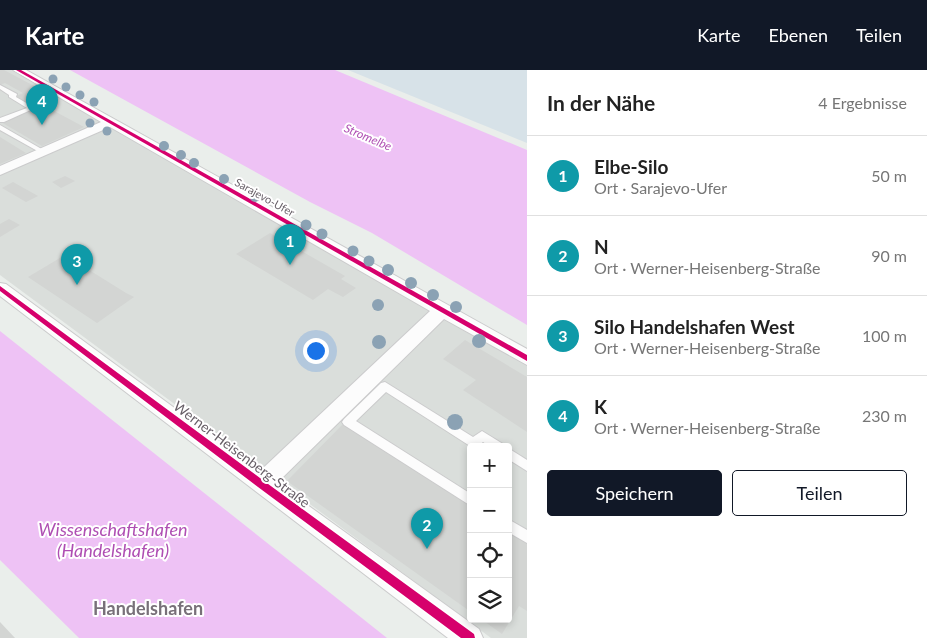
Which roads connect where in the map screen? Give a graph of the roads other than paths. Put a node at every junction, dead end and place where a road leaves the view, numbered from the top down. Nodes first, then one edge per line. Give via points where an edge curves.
1 (18, 70) edge
2 (0, 87) edge
3 (0, 122) edge
4 (111, 122) junction
5 (43, 152) junction
6 (0, 171) edge
7 (0, 288) edge
8 (442, 310) junction
9 (527, 358) edge
10 (474, 443) edge
11 (474, 443) edge
12 (493, 443) edge
13 (512, 456) edge
14 (527, 466) edge
15 (261, 484) junction
16 (467, 498) edge
17 (512, 528) edge
18 (527, 537) edge
19 (470, 638) edge

1 - 4 street, Sarajevo-Ufer
2 - 3 lane via 32,108
3 - 5 lane
4 - 5 street
4 - 8 street, Sarajevo-Ufer
5 - 6 street
7 - 15 street, Werner-Heisenberg-Straße
8 - 9 street, Sarajevo-Ufer
8 - 15 street
10 - 16 lane via 385,386 348,422
11 - 12 lane via 482,436
13 - 14 lane
15 - 19 street, Werner-Heisenberg-Straße
17 - 18 lane

